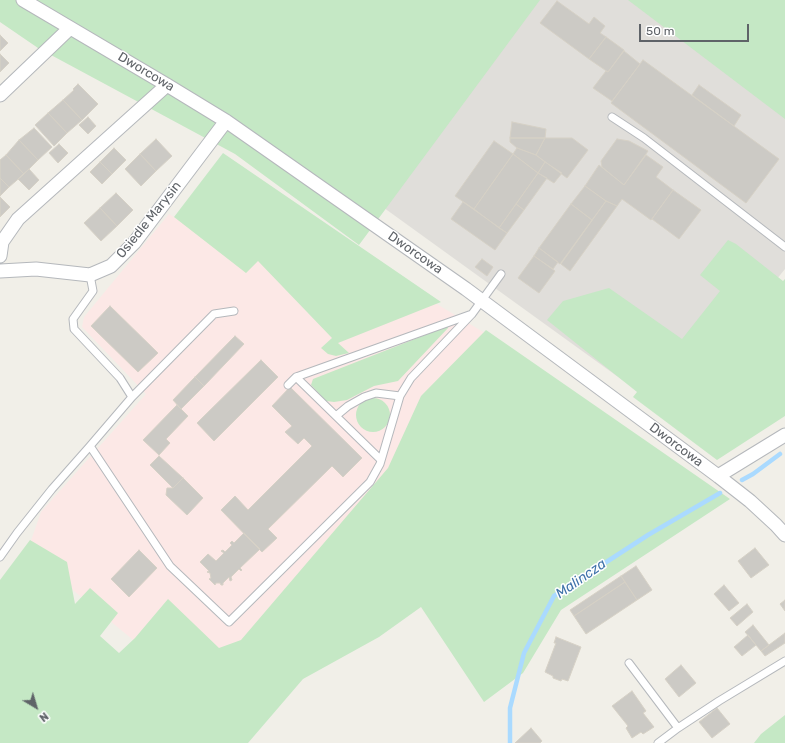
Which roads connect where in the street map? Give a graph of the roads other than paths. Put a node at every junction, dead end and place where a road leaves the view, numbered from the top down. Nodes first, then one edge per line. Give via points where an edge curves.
1 (23, 0) edge
2 (70, 28) junction
3 (167, 84) junction
4 (0, 95) edge
5 (612, 117) dead end
6 (226, 121) junction
7 (785, 247) edge
8 (0, 256) edge
9 (0, 271) edge
10 (501, 274) dead end
11 (90, 275) junction
12 (482, 300) junction
13 (234, 311) dead end
14 (472, 314) junction
15 (296, 377) junction
16 (288, 385) dead end
17 (400, 396) junction
18 (132, 397) junction
19 (336, 416) junction
20 (785, 435) edge
21 (90, 446) junction
22 (381, 460) junction
23 (718, 476) junction
24 (785, 536) edge
25 (0, 557) edge
26 (785, 662) edge
27 (629, 663) dead end
28 (678, 728) junction
29 (658, 743) edge

1 - 2 street, Dworcowa
2 - 3 street, Dworcowa
2 - 4 street
3 - 6 street, Dworcowa
3 - 8 street via 18,219 2,242
5 - 7 lane via 650,143
6 - 11 street, Osiedle Marysin via 134,243 111,266
6 - 12 street, Dworcowa
9 - 11 street, Osiedle Marysin via 36,269
10 - 12 lane
11 - 18 lane via 93,291 73,319 74,329 120,378
12 - 14 lane
12 - 23 street, Dworcowa
13 - 18 lane via 214,314
14 - 15 lane
14 - 17 lane via 410,378
15 - 16 lane
15 - 19 lane
17 - 19 lane via 376,393 348,406
17 - 22 lane
18 - 21 lane
19 - 22 lane
20 - 23 street
21 - 22 lane via 170,566 229,622 370,482
21 - 25 lane via 52,489
23 - 24 street, Dworcowa via 750,501
26 - 28 lane
27 - 28 lane
28 - 29 lane

